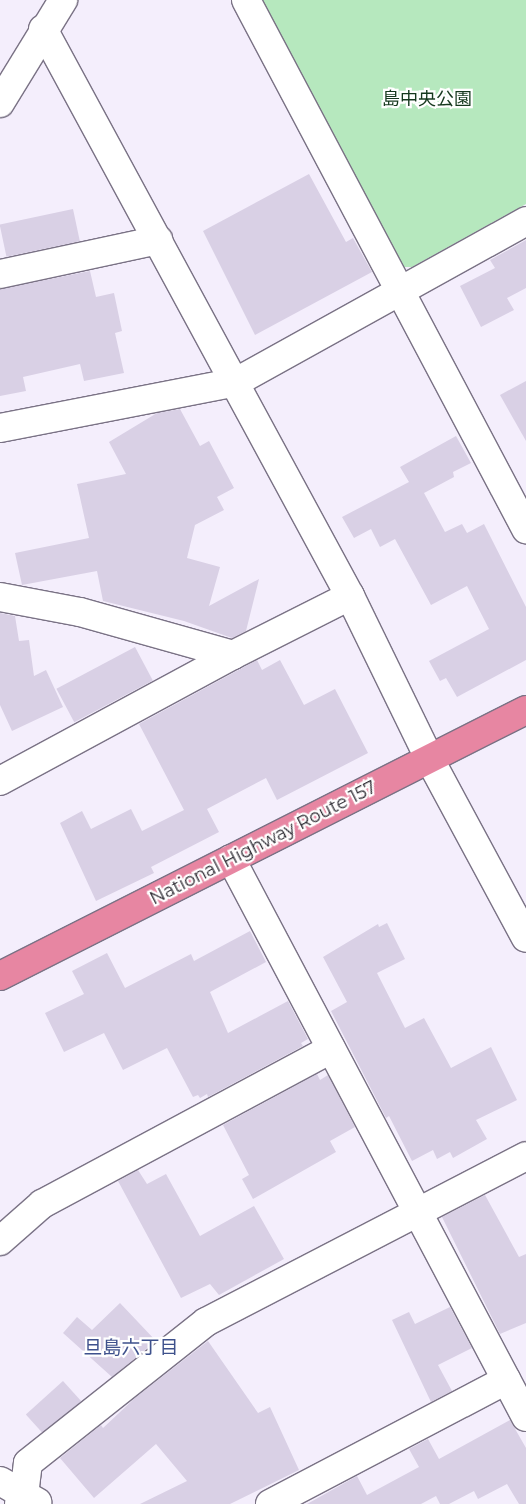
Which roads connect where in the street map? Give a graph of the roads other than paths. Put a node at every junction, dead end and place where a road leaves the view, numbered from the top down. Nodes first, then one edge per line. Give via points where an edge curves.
1 (63, 0) edge
2 (246, 0) edge
3 (43, 29) junction
4 (0, 103) edge
5 (526, 221) edge
6 (158, 240) junction
7 (0, 274) edge
8 (401, 290) junction
9 (236, 382) junction
10 (0, 428) edge
11 (526, 529) edge
12 (350, 596) junction
13 (0, 597) edge
14 (233, 654) junction
15 (526, 710) edge
16 (430, 758) junction
17 (0, 781) edge
18 (231, 859) junction
19 (526, 938) edge
20 (0, 976) edge
21 (331, 1049) junction
22 (526, 1156) edge
23 (416, 1211) junction
24 (0, 1241) edge
25 (506, 1380) junction
26 (526, 1417) edge
27 (0, 1481) edge
28 (28, 1501) edge
29 (270, 1504) edge

1 - 3 street
2 - 8 street
3 - 4 street
3 - 6 street
5 - 8 street
6 - 7 street
6 - 9 street
8 - 9 street
8 - 11 street
9 - 10 street
9 - 12 street
12 - 14 street
12 - 16 street
13 - 14 street via 80,612
14 - 17 street
15 - 16 highway, National Highway Route 157
16 - 18 highway, National Highway Route 157
16 - 19 street
18 - 20 highway, National Highway Route 157
18 - 21 street
21 - 23 street
21 - 24 street via 42,1204
22 - 23 street
23 - 25 street
23 - 28 street via 206,1322 28,1463
25 - 26 street
25 - 29 street
27 - 28 street

